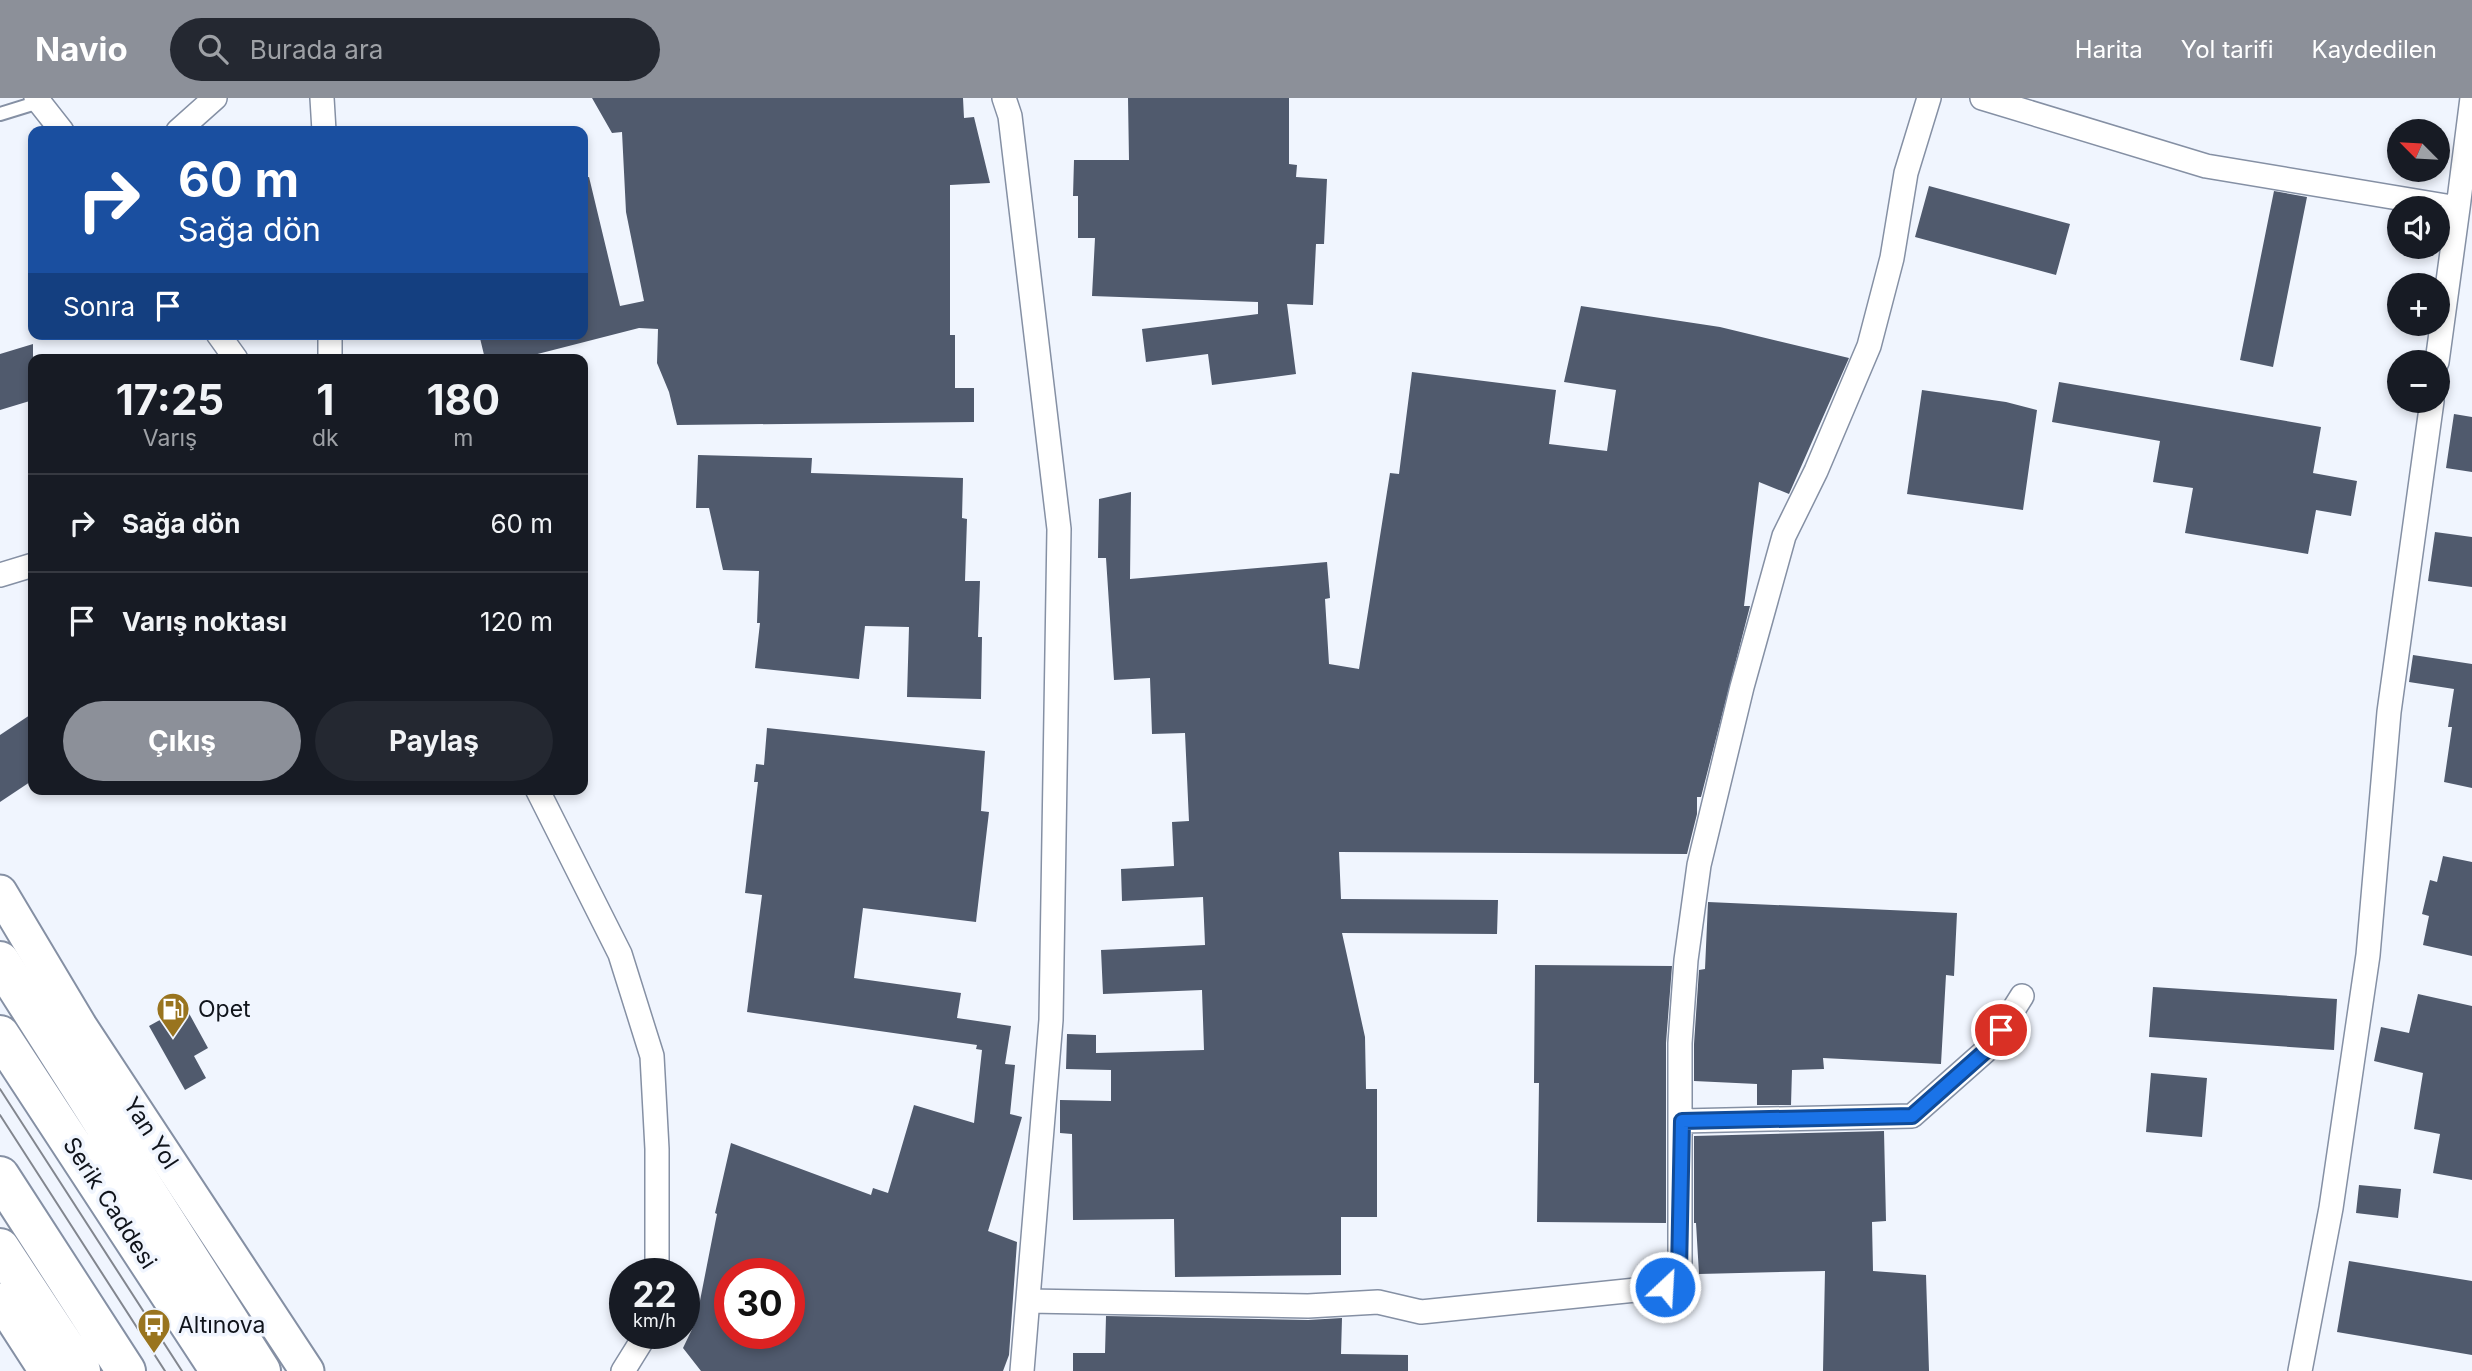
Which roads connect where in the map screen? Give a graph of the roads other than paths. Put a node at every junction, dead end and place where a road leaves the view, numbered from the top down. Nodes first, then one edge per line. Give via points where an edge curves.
1 (215, 98) edge
2 (322, 98) edge
3 (1004, 98) edge
4 (1929, 98) edge
5 (1982, 98) edge
6 (2472, 98) edge
7 (38, 100) edge
8 (0, 114) edge
9 (58, 126) edge
10 (184, 126) edge
11 (324, 126) edge
12 (2458, 208) junction
13 (2439, 350) edge
14 (2430, 413) edge
15 (28, 567) edge
16 (0, 575) edge
17 (540, 795) edge
18 (0, 892) edge
19 (0, 961) edge
20 (2022, 996) dead end
21 (0, 1035) edge
22 (1682, 1121) junction
23 (0, 1176) edge
24 (0, 1248) edge
25 (657, 1258) edge
26 (0, 1300) edge
27 (1028, 1301) junction
28 (637, 1349) edge
29 (46, 1371) edge
30 (81, 1371) edge
31 (126, 1371) edge
32 (220, 1371) edge
33 (261, 1371) edge
34 (307, 1371) edge
35 (623, 1371) edge
36 (1022, 1371) edge
37 (2300, 1371) edge

1 - 10 street
2 - 11 street
3 - 27 street via 1012,129 1059,529 1051,1020
4 - 22 street via 1906,173 1892,258 1870,346 1784,536 1699,865 1680,1043
5 - 12 street via 2206,166
6 - 12 street
7 - 8 lane
7 - 9 street
12 - 13 street
14 - 37 street via 2389,712 2368,956 2331,1208
15 - 16 street
17 - 25 street via 620,954 652,1056
18 - 34 street, Yan Yol via 80,1026
19 - 33 highway
20 - 22 street via 1990,1047 1912,1116
21 - 32 highway, Serik Caddesi
22 - 27 street via 1679,1271 1665,1287 1421,1312 1378,1302 1308,1306
23 - 31 highway
24 - 30 highway
26 - 29 street
27 - 36 street
28 - 35 street

